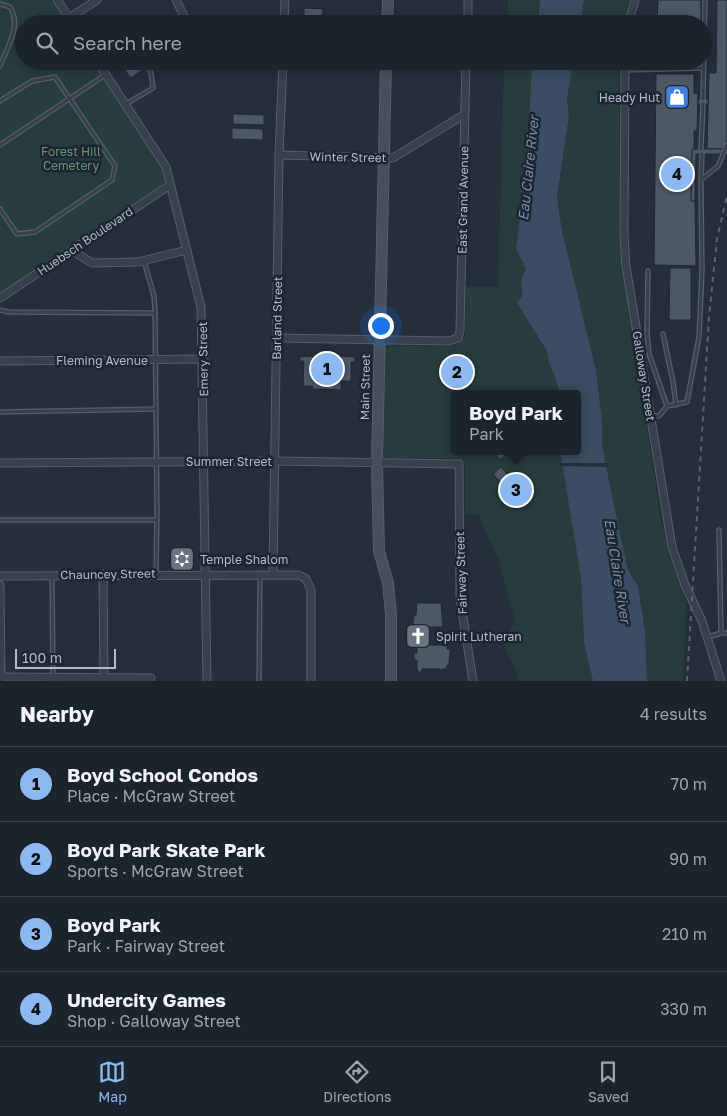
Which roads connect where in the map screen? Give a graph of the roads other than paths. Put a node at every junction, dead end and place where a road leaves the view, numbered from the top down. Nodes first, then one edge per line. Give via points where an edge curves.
1 (57, 0) edge
2 (97, 0) edge
3 (176, 0) edge
4 (285, 0) edge
5 (388, 0) edge
6 (468, 0) edge
7 (635, 0) edge
8 (705, 0) edge
9 (0, 4) edge
10 (67, 15) edge
11 (78, 15) edge
12 (184, 15) edge
13 (284, 15) edge
14 (387, 15) edge
15 (468, 15) edge
16 (631, 15) edge
17 (705, 15) edge
18 (0, 66) edge
19 (103, 70) edge
20 (150, 70) edge
21 (283, 70) edge
22 (386, 70) edge
23 (466, 70) edge
24 (625, 70) edge
25 (704, 70) edge
26 (106, 74) junction
27 (71, 97) junction
28 (0, 101) edge
29 (125, 104) junction
30 (464, 114) junction
31 (0, 145) edge
32 (727, 145) edge
33 (279, 155) junction
34 (383, 157) junction
35 (701, 180) junction
36 (170, 185) junction
37 (0, 209) edge
38 (71, 250) junction
39 (187, 250) junction
40 (144, 261) junction
41 (648, 271) dead end
42 (0, 298) edge
43 (0, 310) edge
44 (155, 313) junction
45 (663, 334) dead end
46 (277, 338) junction
47 (378, 340) junction
48 (204, 359) junction
49 (157, 360) junction
50 (0, 361) edge
51 (676, 405) junction
52 (667, 406) junction
53 (156, 409) junction
54 (0, 412) edge
55 (651, 416) junction
56 (155, 461) junction
57 (275, 461) junction
58 (203, 462) junction
59 (0, 463) edge
60 (377, 463) junction
61 (459, 464) joint
62 (0, 520) edge
63 (157, 520) junction
64 (718, 530) dead end
65 (103, 574) junction
66 (156, 574) junction
67 (205, 574) junction
68 (260, 574) junction
69 (273, 574) junction
70 (52, 575) junction
71 (0, 576) edge
72 (0, 585) edge
73 (721, 633) junction
74 (727, 634) edge
75 (707, 637) junction
76 (1, 678) edge
77 (151, 678) dead end
78 (53, 679) edge
79 (104, 679) edge
80 (207, 681) edge
81 (259, 681) edge
82 (311, 681) edge
83 (391, 681) edge
84 (473, 681) edge
85 (721, 681) edge

1 - 10 street
2 - 11 street
3 - 12 street
4 - 13 street
5 - 14 street
6 - 15 street
7 - 16 street
8 - 17 lane
9 - 18 lane via 10,7 15,18 14,31
19 - 26 street, Emery Street
20 - 29 lane via 153,88
21 - 33 street, Barland Street
22 - 34 street, Main Street
23 - 30 street, East Grand Avenue
24 - 55 street, Galloway Street via 626,266
25 - 35 lane
26 - 27 lane
26 - 29 street, Emery Street
27 - 28 lane via 58,78 50,76 32,81
27 - 31 lane
27 - 37 lane via 110,155 115,166 112,180 35,232 17,234
29 - 36 street, Emery Street via 166,167
30 - 34 street, Winter Street via 393,158
30 - 47 street, East Grand Avenue via 458,338 449,341
32 - 35 lane via 718,166
33 - 34 street, Winter Street
33 - 46 street, Barland Street
34 - 47 street, Main Street
35 - 51 lane via 699,337 687,402
36 - 38 street, Huebsch Boulevard
36 - 39 street, Emery Street
38 - 40 street via 92,263
38 - 42 street, Huebsch Boulevard
39 - 40 street
39 - 48 street, Emery Street via 201,306
40 - 44 lane via 154,296
41 - 52 lane via 649,354
43 - 44 lane
44 - 49 lane
45 - 51 lane
46 - 47 street
46 - 57 street, Barland Street
47 - 60 street, Main Street
48 - 49 street, Fleming Avenue
48 - 58 street, Emery Street
49 - 50 street, Fleming Avenue
49 - 53 lane
51 - 52 lane
52 - 55 lane via 658,416
53 - 54 lane
53 - 56 lane
55 - 75 street, Galloway Street via 672,547
56 - 58 street, Summer Street
56 - 59 street, Summer Street
56 - 63 lane
57 - 58 street, Summer Street
57 - 60 street, Summer Street
57 - 69 street, Barland Street
58 - 67 street, Emery Street
60 - 61 street, Summer Street
60 - 83 street, Main Street via 379,551 388,583 391,614
61 - 84 street, Fairway Street via 460,598
62 - 63 lane
63 - 66 lane
64 - 73 lane
65 - 66 street, Chauncey Street
65 - 70 street, Chauncey Street
65 - 79 street
66 - 67 street, Chauncey Street
67 - 68 street, Chauncey Street
67 - 80 street, Emery Street
68 - 69 street, Chauncey Street
68 - 81 lane
69 - 82 street, Chauncey Street via 299,575 306,579 312,590
70 - 71 street, Chauncey Street
70 - 78 lane
72 - 76 street
73 - 74 lane
73 - 75 lane
75 - 85 street, Galloway Street
76 - 78 street
77 - 79 street
78 - 79 street

